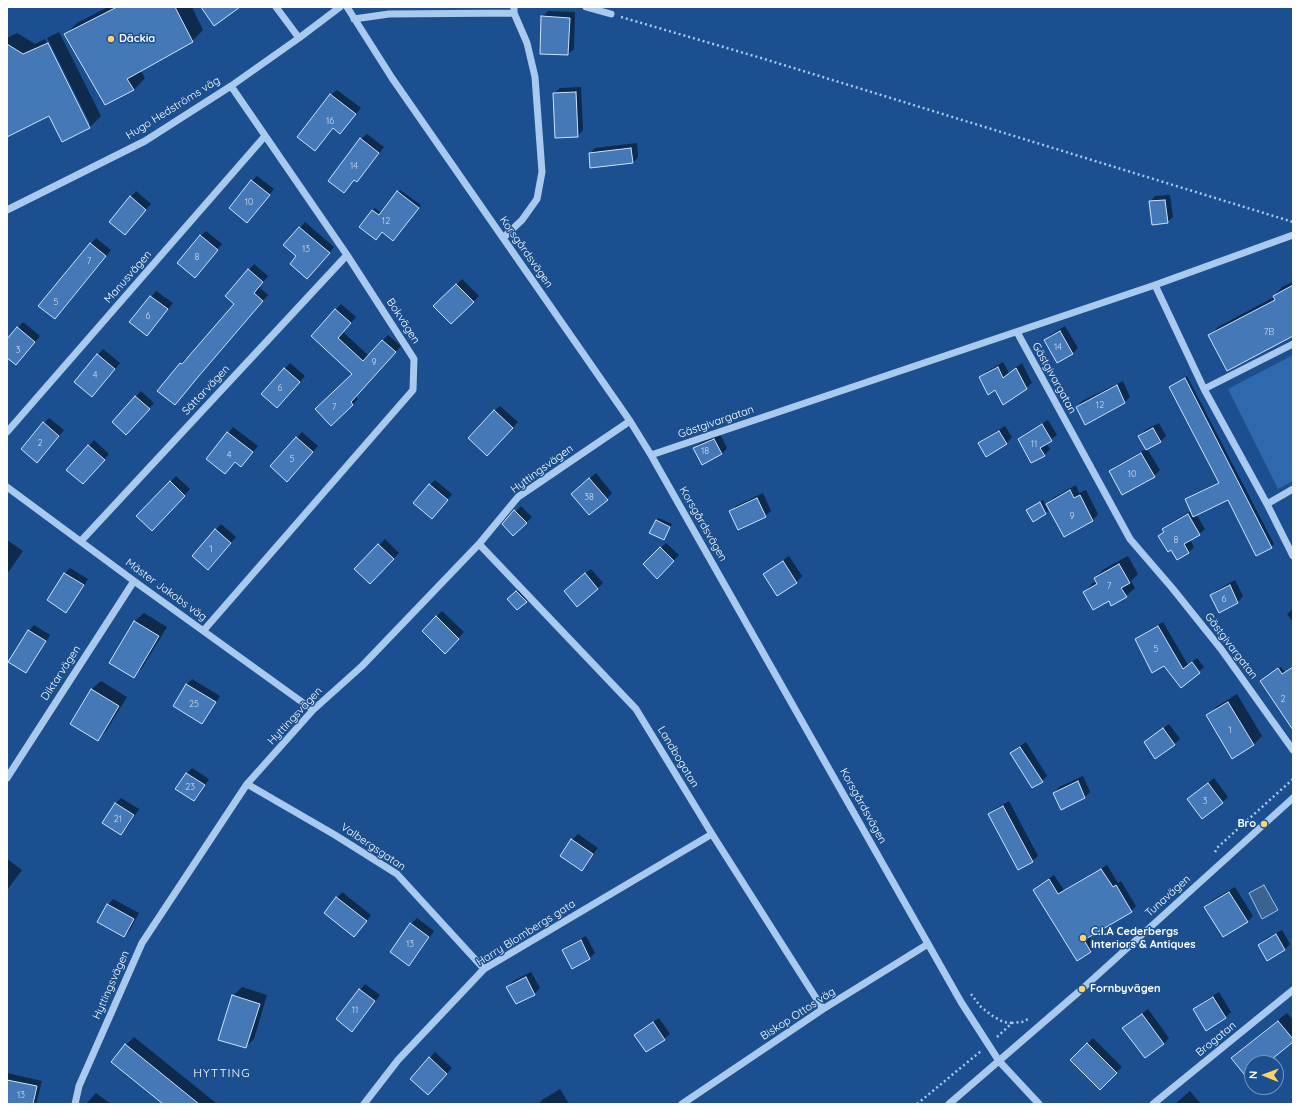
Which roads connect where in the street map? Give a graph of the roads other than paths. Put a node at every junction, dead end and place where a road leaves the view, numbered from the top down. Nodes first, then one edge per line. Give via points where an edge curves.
1 (276, 7) edge
2 (340, 7) edge
3 (347, 7) edge
4 (586, 7) edge
5 (514, 10) edge
6 (611, 14) road end
7 (354, 19) junction
8 (299, 38) junction
9 (231, 86) junction
10 (265, 136) junction
11 (7, 210) edge
12 (1293, 235) edge
13 (503, 238) junction
14 (347, 255) junction
15 (1155, 286) junction
16 (1017, 332) junction
17 (1293, 344) edge
18 (1204, 389) junction
19 (630, 421) junction
20 (7, 432) edge
21 (651, 455) junction
22 (1293, 489) edge
23 (8, 490) edge
24 (1267, 504) junction
25 (81, 541) junction
26 (479, 544) junction
27 (1293, 556) edge
28 (134, 581) junction
29 (204, 630) junction
30 (313, 710) junction
31 (1293, 750) edge
32 (7, 778) edge
33 (248, 784) junction
34 (1293, 798) edge
35 (712, 834) junction
36 (928, 944) junction
37 (484, 969) junction
38 (1293, 990) edge
39 (823, 1010) junction
40 (999, 1061) junction
41 (74, 1104) edge
42 (364, 1104) edge
43 (682, 1104) edge
44 (949, 1104) edge
45 (1039, 1104) edge
46 (1153, 1104) edge

1 - 8 street
2 - 8 street, Hugo Hedströms väg
3 - 7 street, Korsgårdsvägen
4 - 6 street
5 - 7 street via 389,14
5 - 13 street via 536,77 542,172 537,199 522,220
7 - 13 street, Korsgårdsvägen
8 - 9 street, Hugo Hedströms väg
9 - 10 street, Bokvägen
9 - 11 street, Hugo Hedströms väg via 145,141
10 - 14 street, Bokvägen
10 - 20 street, Manusvägen
12 - 15 street
13 - 19 street, Korsgårdsvägen
14 - 25 street, Sättarvägen
14 - 29 street, Bokvägen via 414,359 413,390
15 - 16 street
15 - 18 street
16 - 21 street, Gästgivargatan
16 - 31 street, Gästgivargatan via 1130,539 1221,649
17 - 18 street
18 - 24 street
19 - 21 street, Korsgårdsvägen
19 - 26 street, Hyttingsvägen via 518,497
21 - 36 street, Korsgårdsvägen
22 - 24 street
23 - 25 street, Mäster Jakobs väg
24 - 27 street
25 - 28 street, Mäster Jakobs väg
26 - 30 street, Hyttingsvägen via 362,666
26 - 35 street, Landbogatan via 636,709
28 - 29 street, Mäster Jakobs väg
28 - 32 street, Diktarvägen
29 - 30 street, Mäster Jakobs väg
30 - 33 street, Hyttingsvägen
33 - 37 street, Valbergsgatan via 397,874
33 - 41 street, Hyttingsvägen via 142,943 79,1086
34 - 40 street, Tunavägen
35 - 37 street, Harry Blombergs gata
35 - 39 street, Landbogatan
36 - 39 street, Biskop Ottos väg
36 - 40 street, Korsgårdsvägen
37 - 42 street, Harry Blombergs gata via 398,1060
38 - 46 street, Brogatan
39 - 43 street, Biskop Ottos väg
40 - 44 street, Tunavägen
40 - 45 street

